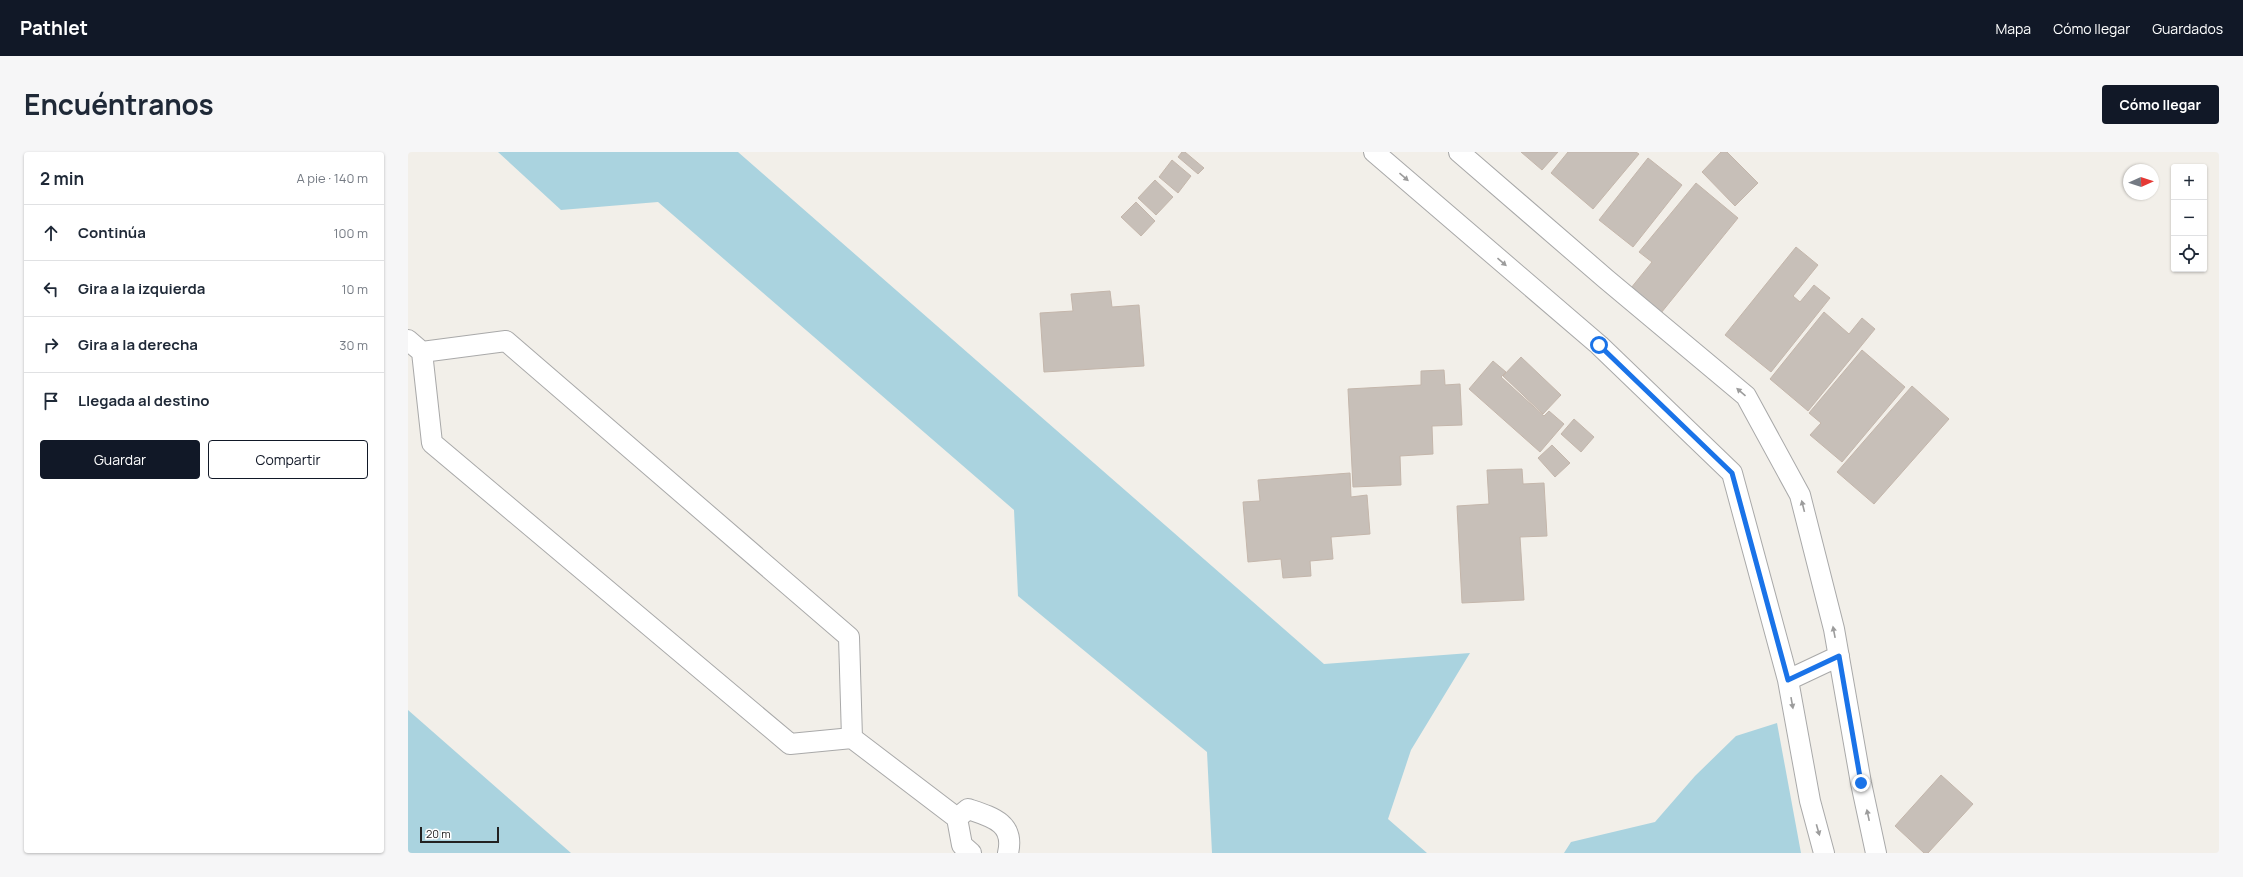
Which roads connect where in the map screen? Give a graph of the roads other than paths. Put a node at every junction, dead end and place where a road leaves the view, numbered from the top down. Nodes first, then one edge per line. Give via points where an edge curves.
1 (1374, 152) edge
2 (1459, 152) edge
3 (415, 346) edge
4 (1839, 656) junction
5 (1788, 680) junction
6 (852, 738) junction
7 (957, 818) junction
8 (971, 853) edge
9 (1008, 853) edge
10 (1824, 853) edge
11 (1876, 853) edge

1 -> 5 street via 1599,345 1732,473
4 -> 2 street via 1800,495 1746,396
3 - 6 street via 432,443 790,744
3 - 6 street via 506,341 849,637
4 - 5 street
11 -> 4 street
5 -> 10 street via 1810,801
6 - 7 street
7 - 8 street via 962,845
7 - 9 street via 968,809 1002,824 1010,838

